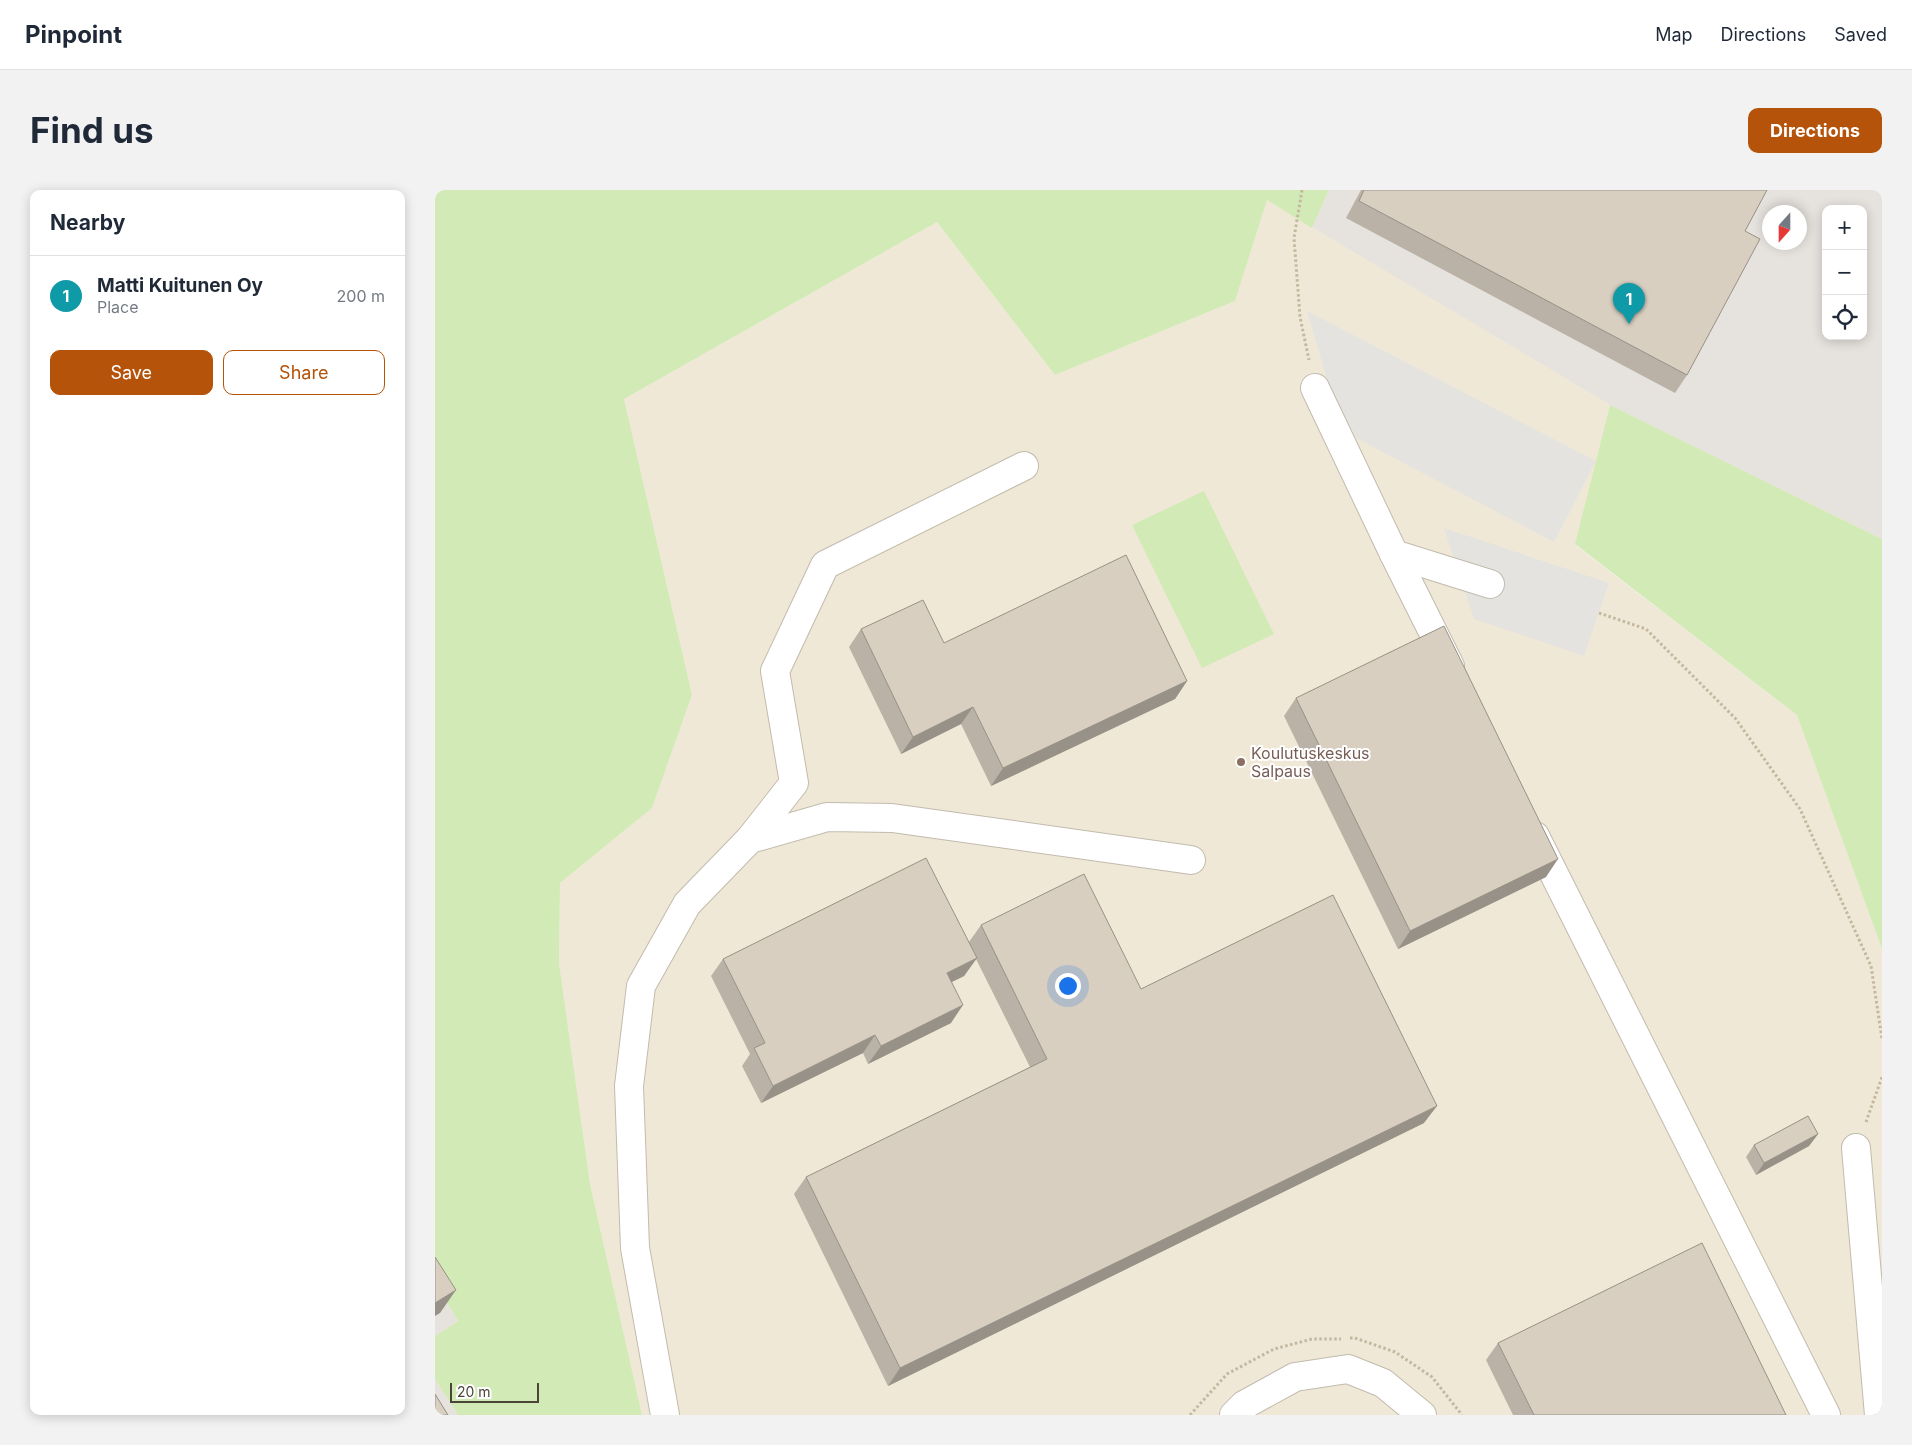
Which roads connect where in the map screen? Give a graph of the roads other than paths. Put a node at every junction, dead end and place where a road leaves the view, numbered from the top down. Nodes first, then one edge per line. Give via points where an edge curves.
1 (1315, 388) road end
2 (1024, 466) dead end
3 (1394, 554) junction
4 (1490, 584) dead end
5 (1461, 687) edge
6 (1523, 812) edge
7 (750, 839) junction
8 (1191, 860) dead end
9 (1856, 1148) road end
10 (665, 1415) edge
11 (1234, 1415) edge
12 (1422, 1415) edge
13 (1825, 1415) edge
14 (1879, 1415) edge

1 - 3 street
2 - 7 street via 825,565 775,671 794,783
3 - 4 street
3 - 5 street
6 - 13 street
7 - 8 street via 827,817 891,818
7 - 10 street via 687,904 641,986 629,1086 635,1248
9 - 14 street
11 - 12 street via 1244,1405 1295,1377 1348,1369 1383,1382

